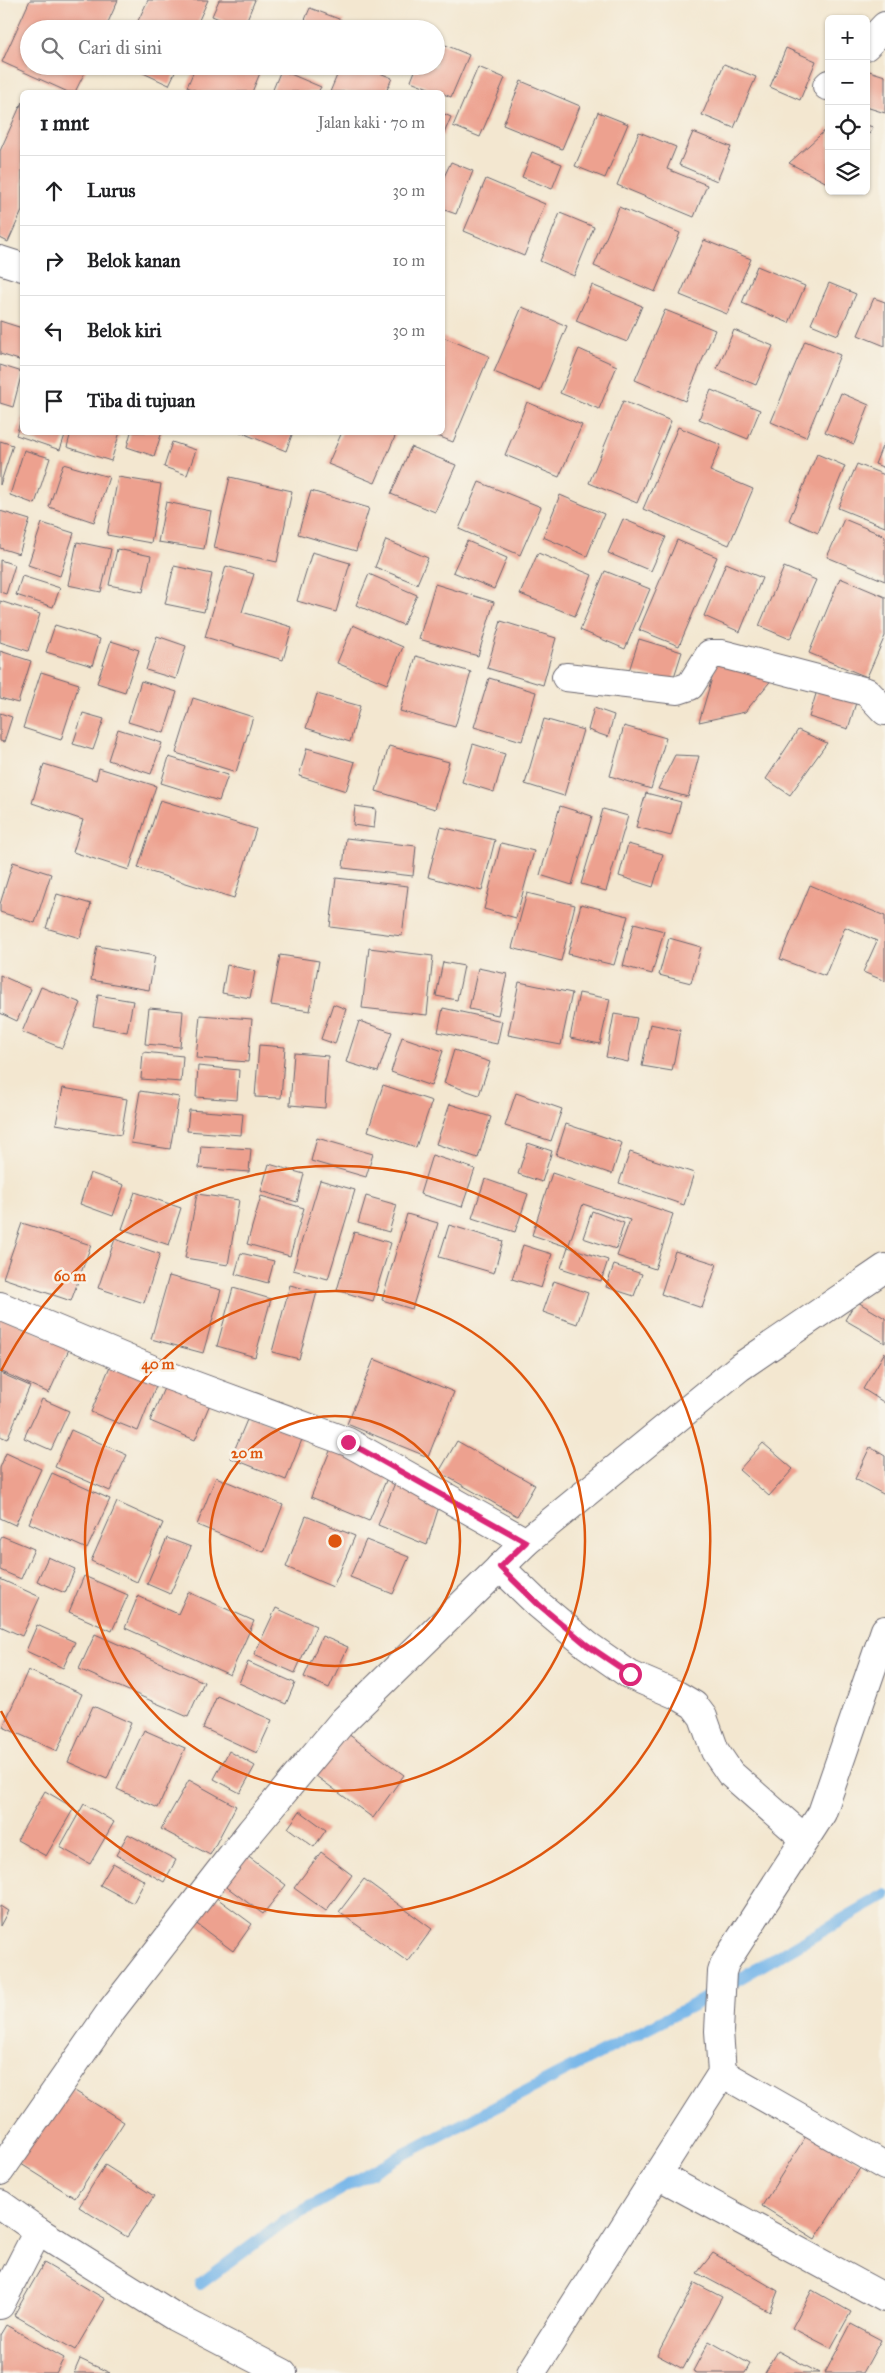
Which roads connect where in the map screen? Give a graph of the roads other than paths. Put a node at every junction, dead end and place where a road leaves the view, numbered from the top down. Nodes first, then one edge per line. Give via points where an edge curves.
1 (885, 26) edge
2 (870, 42) edge
3 (0, 260) edge
4 (20, 266) edge
5 (566, 676) dead end
6 (885, 710) edge
7 (885, 1268) edge
8 (0, 1306) edge
9 (526, 1542) junction
10 (500, 1567) junction
11 (885, 1630) edge
12 (805, 1839) junction
13 (722, 2073) junction
14 (885, 2166) edge
15 (0, 2171) edge
16 (658, 2175) junction
17 (0, 2204) edge
18 (38, 2231) junction
19 (885, 2298) edge
20 (0, 2305) edge
21 (283, 2373) edge
22 (531, 2373) edge

1 - 2 street
3 - 4 street
5 - 6 street via 678,690 690,686 710,654 722,654 867,692
7 - 9 street via 740,1367
8 - 9 street via 161,1372 348,1442
9 - 10 street
10 - 12 street via 587,1645 630,1674 694,1705 703,1717 715,1751 730,1773
10 - 15 street via 342,1722 251,1831 111,2011
11 - 12 street via 822,1813
12 - 13 street via 725,1963 719,2031
13 - 14 street
13 - 16 street
16 - 19 street
16 - 22 street
17 - 18 street
18 - 20 street
18 - 21 street via 175,2317

